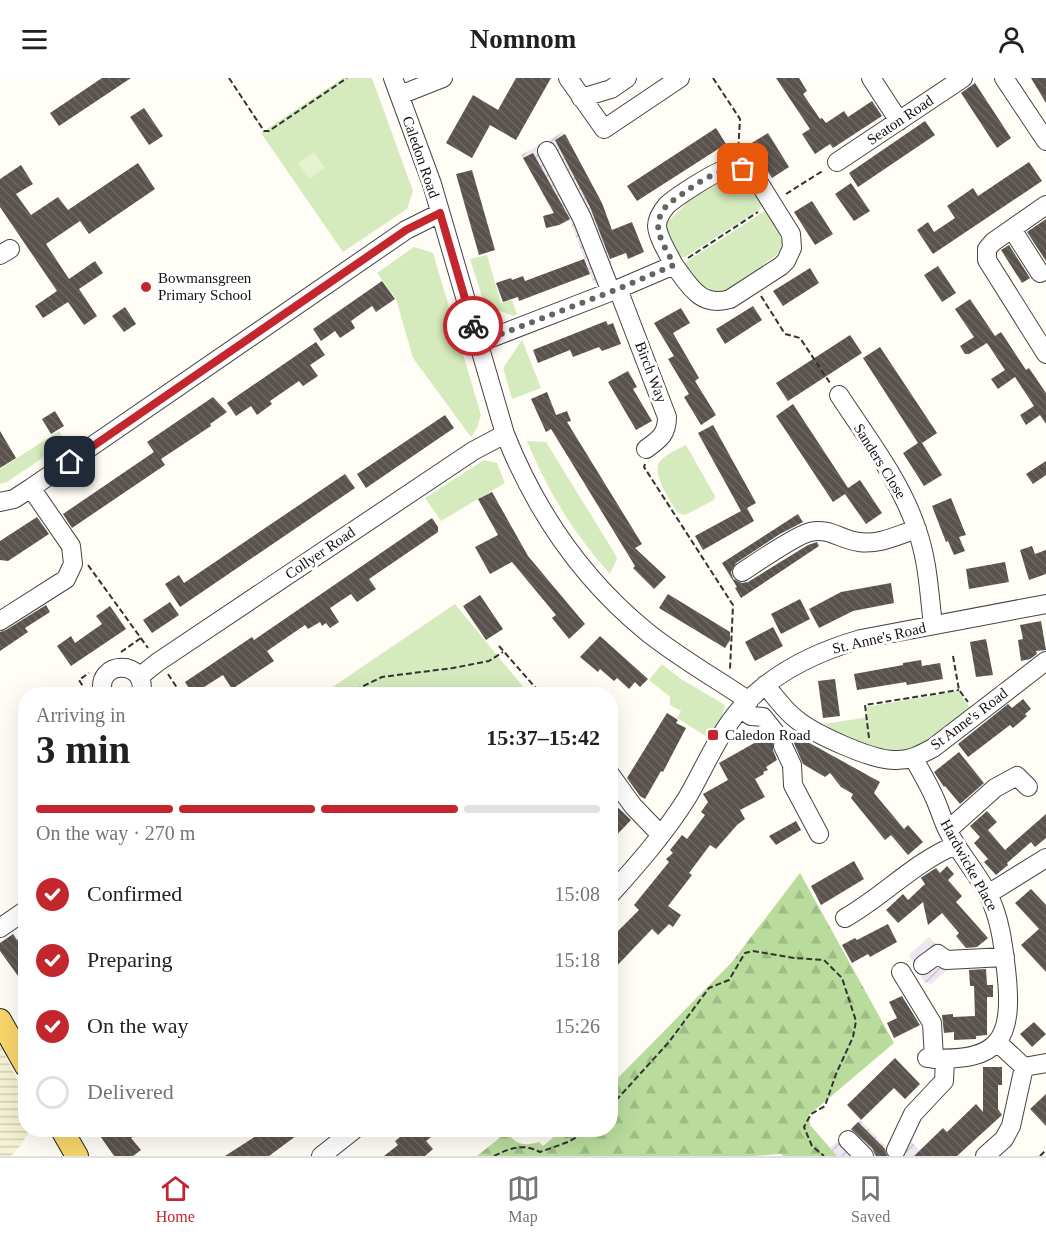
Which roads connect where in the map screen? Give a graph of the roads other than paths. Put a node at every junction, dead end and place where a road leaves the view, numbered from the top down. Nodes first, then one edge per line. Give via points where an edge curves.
1 (443, 78) edge
2 (627, 78) edge
3 (680, 78) edge
4 (871, 78) edge
5 (963, 78) edge
6 (1004, 78) edge
7 (570, 79) edge
8 (397, 87) edge
9 (581, 98) junction
10 (898, 121) junction
11 (1046, 141) edge
12 (548, 151) dead end
13 (837, 162) road end
14 (1046, 205) edge
15 (440, 213) junction
16 (1011, 229) junction
17 (674, 265) junction
18 (1040, 273) dead end
19 (614, 291) junction
20 (478, 343) junction
21 (1046, 354) edge
22 (839, 395) road end
23 (505, 434) junction
24 (646, 449) road end
25 (31, 488) junction
26 (0, 502) edge
27 (917, 530) junction
28 (742, 572) dead end
29 (1046, 604) edge
30 (0, 621) edge
31 (933, 626) junction
32 (1046, 661) edge
33 (765, 685) junction
34 (140, 686) edge
35 (101, 687) edge
36 (745, 705) junction
37 (914, 759) junction
38 (618, 785) edge
39 (1028, 787) dead end
40 (819, 834) dead end
41 (662, 835) junction
42 (952, 837) junction
43 (1045, 860) edge
44 (618, 885) edge
45 (987, 894) junction
46 (18, 916) edge
47 (845, 918) dead end
48 (0, 928) edge
49 (1005, 957) junction
50 (923, 965) dead end
51 (901, 972) dead end
52 (0, 1020) edge
53 (998, 1042) junction
54 (18, 1052) edge
55 (935, 1059) junction
56 (1046, 1063) edge
57 (1024, 1067) junction
58 (66, 1137) edge
59 (345, 1137) edge
60 (848, 1140) dead end
61 (895, 1154) edge
62 (77, 1156) edge
63 (321, 1156) edge
64 (864, 1156) edge
65 (985, 1156) edge

1 - 8 street
2 - 9 street via 611,89
3 - 9 street via 604,129
4 - 10 street
5 - 10 street, Seaton Road
6 - 11 street
7 - 9 street
8 - 15 street, Caledon Road
10 - 13 street, Seaton Road
12 - 19 street, Birch Way
14 - 16 street
15 - 20 street, Caledon Road
15 - 25 street via 406,230
16 - 18 street
16 - 21 street via 987,249 987,260
17 - 17 street via 657,226 659,217 668,204 727,168 750,172 756,178 791,234 792,248 786,261 730,299 708,301 693,291
17 - 19 street
19 - 20 street
19 - 24 street, Birch Way via 643,351 667,417 664,435
20 - 23 street, Caledon Road
22 - 27 street, Sanders Close via 903,495
23 - 34 street, Collyer Road via 473,451 158,662
23 - 36 street, Caledon Road via 543,515 597,586 648,633 729,687
25 - 26 street via 14,499
25 - 30 street via 70,546 73,564 66,579
27 - 28 street via 867,543 831,532 807,532
27 - 31 street, Sanders Close via 928,573
29 - 31 street, St. Anne's Road
31 - 33 street, St. Anne's Road via 832,647
32 - 37 street, St Anne's Road
33 - 36 street, St. Anne's Road
33 - 37 street, St Anne's Road via 789,713 832,740 883,759
34 - 35 street, Collyer Road via 128,668 114,669 104,678
36 - 40 street, Caledon Road via 751,716 763,717 779,739 792,765 793,785
36 - 41 street, St. Anne's Road
37 - 42 street, Hardwicke Place
38 - 41 street
39 - 42 street via 1017,776 995,788
41 - 44 street, St. Anne's Road
42 - 45 street, Hardwicke Place
42 - 47 street
43 - 45 street
45 - 49 street, Hardwicke Place via 998,918
46 - 48 street
49 - 50 street via 946,960 938,954
49 - 53 street, Hardwicke Place via 1010,1008
51 - 55 street via 932,1023
52 - 54 main road
53 - 55 street via 973,1057
53 - 57 street
55 - 61 street via 944,1081 912,1114
56 - 57 street
57 - 65 street via 1011,1126 1004,1139
58 - 62 main road
59 - 63 street
60 - 64 street

